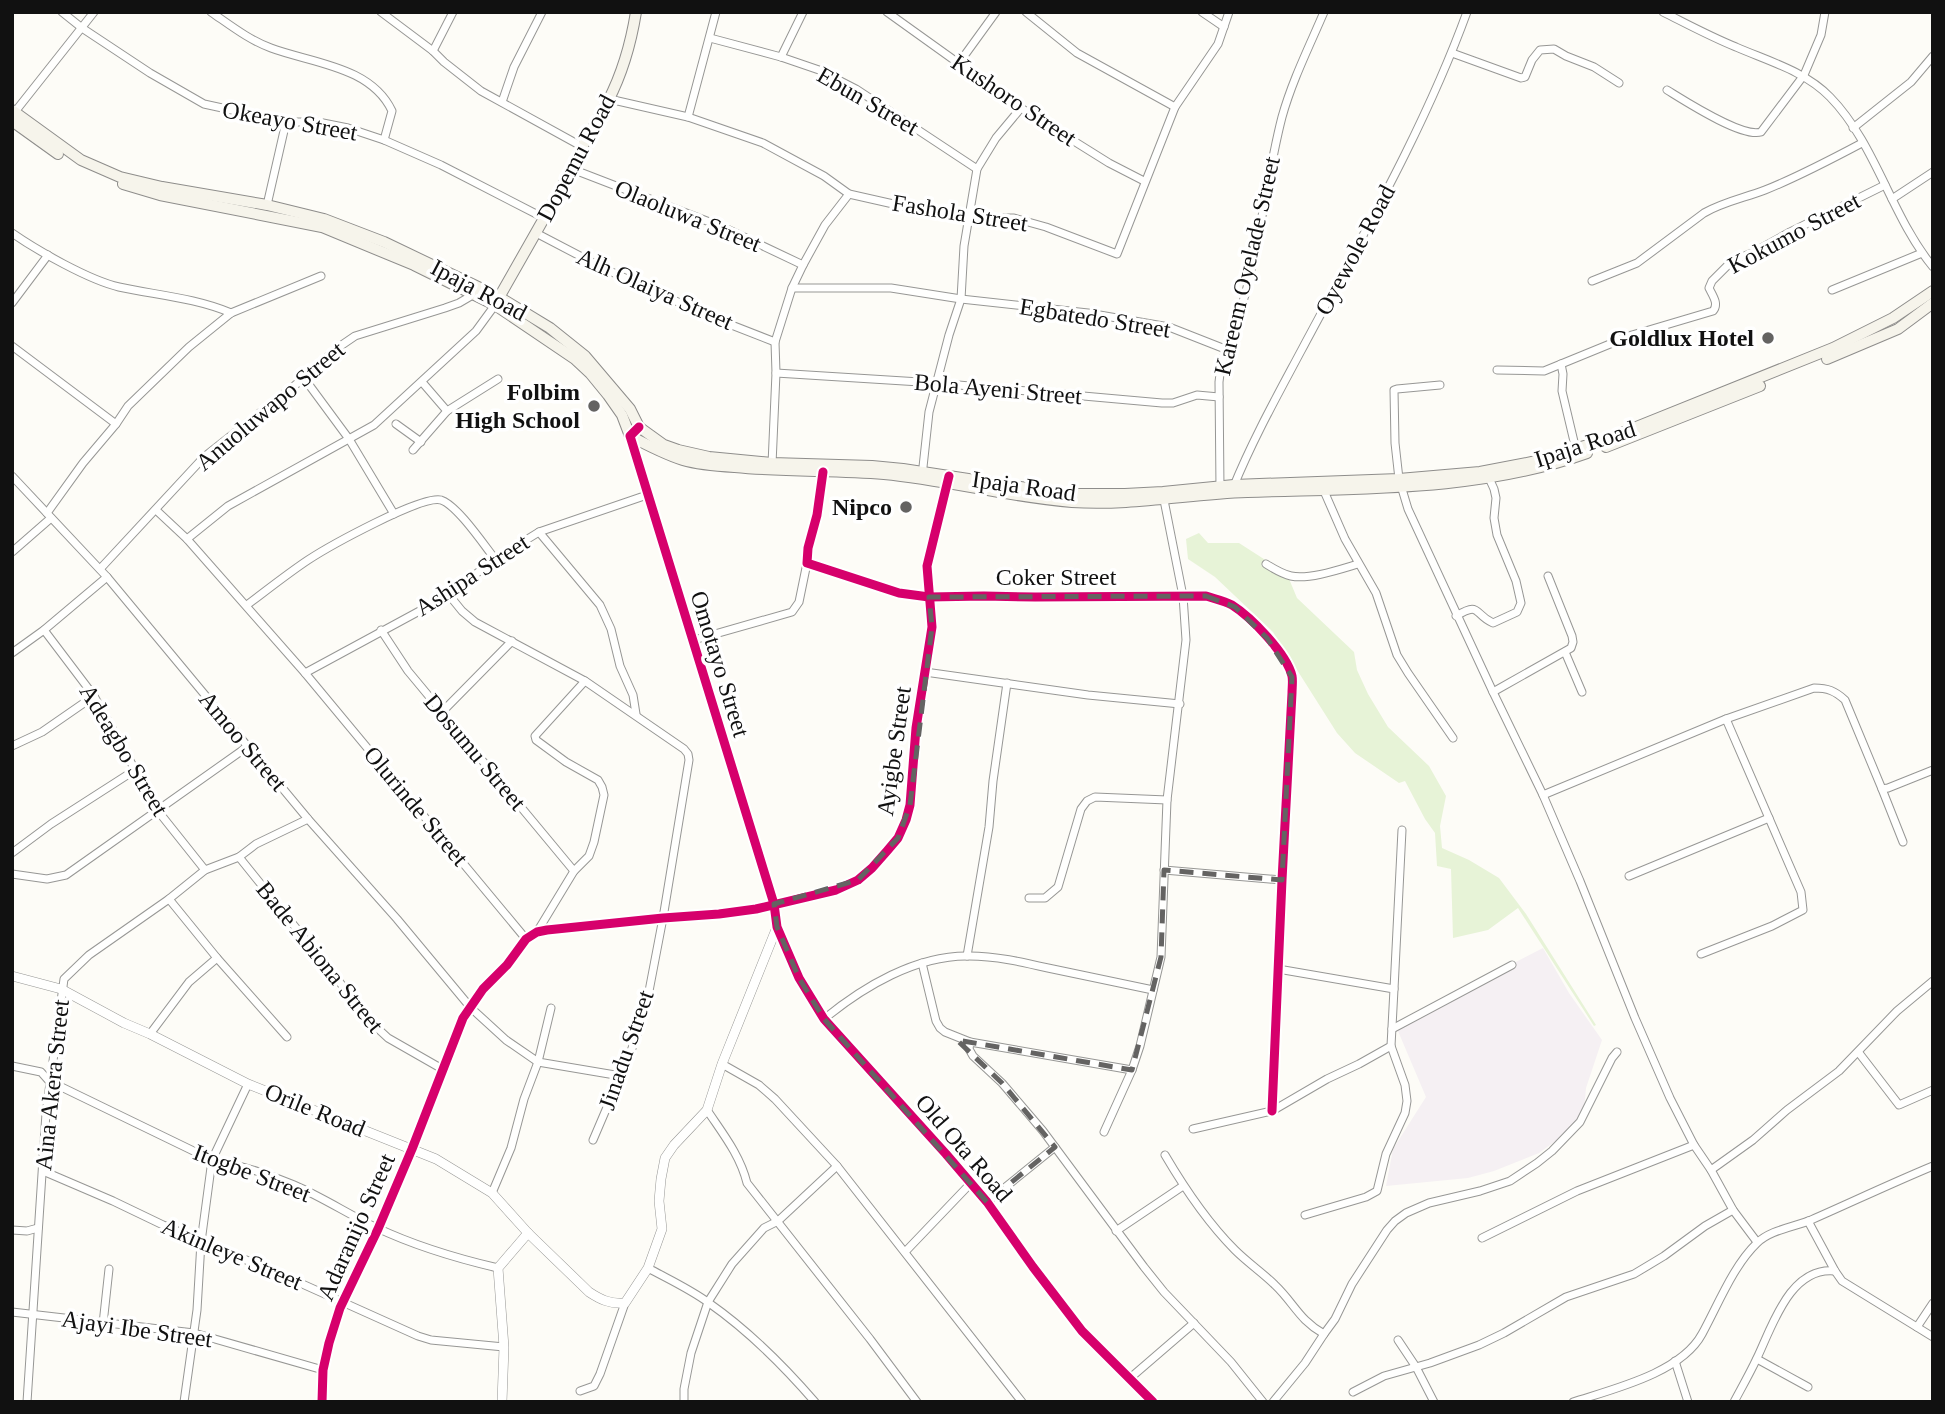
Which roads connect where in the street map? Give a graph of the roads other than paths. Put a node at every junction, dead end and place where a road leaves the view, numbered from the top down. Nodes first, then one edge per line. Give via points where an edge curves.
1 (62, 12) edge
2 (94, 12) edge
3 (211, 12) edge
4 (381, 12) edge
5 (453, 12) edge
6 (542, 12) edge
7 (636, 12) edge
8 (716, 12) edge
9 (803, 12) edge
10 (996, 12) edge
11 (1026, 12) edge
12 (1202, 12) edge
13 (1229, 12) edge
14 (1324, 12) edge
15 (1467, 12) edge
16 (1663, 12) edge
17 (1825, 12) edge
18 (891, 13) edge
19 (1224, 27) junction
20 (82, 28) junction
21 (710, 38) junction
22 (433, 51) junction
23 (1452, 53) junction
24 (1933, 56) edge
25 (781, 57) junction
26 (959, 63) junction
27 (1804, 75) junction
28 (1619, 83) dead end
29 (1667, 90) dead end
30 (609, 99) junction
31 (502, 102) junction
32 (1175, 107) junction
33 (1021, 108) junction
34 (13, 115) edge
35 (688, 117) junction
36 (286, 122) junction
37 (1853, 128) junction
38 (384, 140) junction
39 (1862, 143) junction
40 (580, 146) junction
41 (572, 169) junction
42 (977, 169) junction
43 (1933, 172) edge
44 (119, 180) junction
45 (1144, 181) junction
46 (1885, 185) junction
47 (849, 194) junction
48 (1892, 199) junction
49 (267, 205) junction
50 (544, 218) junction
51 (968, 218) junction
52 (12, 233) edge
53 (536, 233) junction
54 (1922, 253) junction
55 (48, 255) junction
56 (803, 265) junction
57 (1933, 267) edge
58 (321, 276) dead end
59 (1592, 281) dead end
60 (792, 288) junction
61 (1832, 290) dead end
62 (477, 291) junction
63 (1933, 291) edge
64 (961, 299) junction
65 (497, 301) junction
66 (12, 303) edge
67 (1933, 303) edge
68 (231, 313) junction
69 (775, 342) junction
70 (12, 346) edge
71 (1225, 349) junction
72 (1561, 364) junction
73 (1497, 370) dead end
74 (776, 373) junction
75 (304, 378) junction
76 (498, 379) dead end
77 (422, 382) junction
78 (936, 383) junction
79 (1440, 385) dead end
80 (1219, 397) junction
81 (447, 411) junction
82 (116, 424) junction
83 (396, 424) dead end
84 (639, 427) junction
85 (630, 436) junction
86 (349, 439) junction
87 (421, 442) junction
88 (413, 450) dead end
89 (1576, 450) junction
90 (772, 466) junction
91 (1532, 466) junction
92 (823, 472) junction
93 (922, 475) junction
94 (12, 476) edge
95 (1489, 478) junction
96 (948, 480) junction
97 (1399, 483) junction
98 (1226, 490) junction
99 (1324, 491) junction
100 (647, 495) junction
101 (1163, 496) junction
102 (156, 510) junction
103 (394, 514) junction
104 (49, 516) junction
105 (539, 532) junction
106 (187, 539) junction
107 (12, 552) edge
108 (495, 559) junction
109 (807, 563) junction
110 (1266, 564) dead end
111 (1358, 564) junction
112 (100, 569) junction
113 (1548, 576) dead end
114 (107, 577) junction
115 (449, 595) junction
116 (1183, 596) junction
117 (929, 597) junction
118 (247, 605) junction
119 (1457, 615) junction
120 (44, 630) junction
121 (381, 630) junction
122 (694, 640) junction
123 (512, 641) junction
124 (1564, 652) junction
125 (12, 653) edge
126 (925, 672) junction
127 (305, 673) junction
128 (585, 681) junction
129 (1007, 683) junction
130 (1493, 692) junction
131 (1583, 692) dead end
132 (94, 696) junction
133 (1180, 704) junction
134 (442, 712) junction
135 (636, 714) junction
136 (1726, 719) junction
137 (1453, 738) dead end
138 (12, 746) edge
139 (247, 747) junction
140 (135, 770) junction
141 (1933, 770) edge
142 (1882, 789) junction
143 (1543, 795) junction
144 (1167, 800) junction
145 (158, 811) junction
146 (1769, 818) junction
147 (308, 819) junction
148 (1402, 830) dead end
149 (1903, 842) dead end
150 (12, 853) edge
151 (239, 857) junction
152 (205, 870) junction
153 (1164, 870) junction
154 (574, 871) junction
155 (12, 874) edge
156 (1629, 876) dead end
157 (1282, 880) junction
158 (1029, 898) dead end
159 (169, 900) junction
160 (774, 904) junction
161 (663, 918) junction
162 (777, 927) junction
163 (537, 932) junction
164 (526, 939) junction
165 (1701, 954) dead end
166 (967, 956) junction
167 (217, 958) junction
168 (922, 963) junction
169 (1511, 965) dead end
170 (1278, 969) junction
171 (12, 976) edge
172 (1933, 981) edge
173 (61, 989) junction
174 (1394, 989) junction
175 (1153, 990) junction
176 (471, 1008) junction
177 (551, 1008) dead end
178 (824, 1019) junction
179 (1392, 1028) junction
180 (150, 1034) junction
181 (287, 1037) dead end
182 (970, 1042) junction
183 (1391, 1046) junction
184 (1617, 1052) dead end
185 (1859, 1053) junction
186 (538, 1062) junction
187 (722, 1064) junction
188 (12, 1066) edge
189 (444, 1070) junction
190 (1132, 1070) junction
191 (621, 1076) junction
192 (49, 1081) junction
193 (248, 1084) junction
194 (1933, 1090) edge
195 (707, 1110) junction
196 (1272, 1111) junction
197 (1193, 1129) dead end
198 (1104, 1132) dead end
199 (593, 1140) dead end
200 (1694, 1145) junction
201 (1055, 1147) junction
202 (412, 1149) junction
203 (1165, 1155) dead end
204 (212, 1160) junction
205 (837, 1166) junction
206 (1933, 1166) edge
207 (1711, 1170) junction
208 (43, 1171) junction
209 (971, 1182) junction
210 (1184, 1186) junction
211 (492, 1193) junction
212 (988, 1202) junction
213 (1733, 1210) junction
214 (1305, 1214) dead end
215 (778, 1221) junction
216 (1808, 1221) junction
217 (38, 1228) junction
218 (378, 1228) junction
219 (12, 1230) edge
220 (1116, 1231) junction
221 (528, 1233) junction
222 (1482, 1238) dead end
223 (201, 1241) junction
224 (1757, 1242) junction
225 (905, 1252) junction
226 (498, 1268) junction
227 (648, 1268) junction
228 (110, 1269) dead end
229 (1835, 1271) junction
230 (708, 1302) junction
231 (343, 1303) junction
232 (625, 1303) junction
233 (1933, 1303) edge
234 (12, 1312) edge
235 (32, 1314) junction
236 (1194, 1323) junction
237 (103, 1324) junction
238 (1917, 1327) junction
239 (194, 1333) junction
240 (1324, 1334) junction
241 (1933, 1337) edge
242 (1398, 1340) dead end
243 (504, 1347) junction
244 (1757, 1359) junction
245 (1675, 1361) junction
246 (1416, 1367) junction
247 (323, 1370) junction
248 (1129, 1379) junction
249 (1808, 1387) dead end
250 (580, 1391) dead end
251 (1353, 1392) dead end
252 (27, 1402) edge
253 (184, 1402) edge
254 (322, 1402) edge
255 (502, 1402) edge
256 (684, 1402) edge
257 (815, 1402) edge
258 (917, 1402) edge
259 (1022, 1402) edge
260 (1153, 1402) edge
261 (1263, 1402) edge
262 (1273, 1402) edge
263 (1434, 1402) edge
264 (1573, 1402) edge
265 (1688, 1402) edge
266 (1734, 1402) edge

1 - 20 street, Okeayo Street
2 - 20 street
3 - 38 street via 270,48 342,70 373,88 392,111
4 - 22 street
5 - 22 street
6 - 31 street
7 - 30 main road, Dopemu Road
8 - 21 street
9 - 25 street
10 - 26 street
11 - 32 street via 1077,53
12 - 19 street
13 - 19 street
14 - 71 street, Kareem Oyelade Street via 1289,94 1245,296
15 - 23 street, Oyewole Road
16 - 27 street
17 - 27 street
18 - 26 street, Kushoro Street
19 - 32 street via 1218,44
20 - 34 street
20 - 36 street, Okeayo Street via 204,104
21 - 25 street, Ebun Street
21 - 35 street
22 - 31 street via 481,91
23 - 28 street via 1521,78 1540,50 1554,49
23 - 98 street, Oyewole Road via 1403,159
24 - 37 street via 1912,82
25 - 42 street, Ebun Street via 856,89
26 - 33 street, Kushoro Street
27 - 29 street via 1757,134 1704,113
27 - 37 street via 1831,97
30 - 35 street, Fashola Street
30 - 40 main road, Dopemu Road
31 - 40 street
32 - 45 street
33 - 42 street
33 - 45 street, Kushoro Street
34 - 44 main road, Ipaja Road via 77,165
35 - 47 street, Fashola Street via 763,143
36 - 38 street, Okeayo Street via 318,122
36 - 49 street
37 - 39 street
38 - 50 street, Okeayo Street
39 - 46 street
39 - 59 street via 1765,190 1715,206 1637,263
40 - 41 main road, Dopemu Road
41 - 50 main road, Dopemu Road
41 - 56 street, Olaoluwa Street via 724,228
42 - 51 street
43 - 48 street
44 - 49 main road, Ipaja Road
44 - 62 main road, Ipaja Road via 160,195 322,227
45 - 51 street, Fashola Street via 1116,254 1014,218
46 - 48 street
46 - 72 street, Kokumo Street via 1731,262 1709,288 1716,303 1713,311 1632,335
47 - 51 street, Fashola Street
47 - 56 street
48 - 54 street
49 - 62 main road, Ipaja Road via 324,219 384,242
50 - 53 main road, Dopemu Road
51 - 64 street
52 - 55 street
53 - 65 main road, Dopemu Road
53 - 69 street, Alh Olaiya Street via 603,268
54 - 57 street
54 - 61 street
55 - 66 street
55 - 68 street via 100,281
56 - 60 street
58 - 68 street
60 - 64 street, Egbatedo Street via 891,288
60 - 69 street
62 - 65 main road, Ipaja Road
62 - 75 street, Anuoluwapo Street via 445,308 355,336
63 - 89 main road, Ipaja Road via 1894,318 1833,348
64 - 71 street, Egbatedo Street via 1169,327
64 - 78 street
65 - 77 street via 476,331
65 - 84 main road, Ipaja Road via 550,328 585,356 630,409
65 - 85 main road, Ipaja Road via 590,373 622,415
67 - 91 main road, Ipaja Road via 1898,329 1864,344 1626,440
68 - 82 street via 136,397
69 - 74 street
70 - 82 street
71 - 80 street, Kareem Oyelade Street
72 - 73 street, Kokumo Street via 1544,371
72 - 89 street via 1562,391
74 - 78 street, Bola Ayeni Street
74 - 90 street
75 - 86 street
75 - 102 street, Anuoluwapo Street via 204,457
76 - 81 street
77 - 81 street
77 - 86 street via 374,425
78 - 80 street, Bola Ayeni Street via 1162,403 1197,395
78 - 93 street
79 - 97 street via 1394,390
80 - 98 street, Kareem Oyelade Street
81 - 87 street
82 - 104 street via 83,463
83 - 87 street
84 - 85 street
84 - 90 main road, Ipaja Road via 687,453
85 - 90 main road, Ipaja Road via 707,465
85 - 100 street, Omotayo Street
86 - 103 street
86 - 106 street via 228,506
87 - 88 street
89 - 91 main road, Ipaja Road
90 - 92 main road, Ipaja Road
90 - 93 main road, Ipaja Road via 872,466
91 - 95 main road, Ipaja Road
91 - 97 main road, Ipaja Road
92 - 93 main road, Ipaja Road
92 - 109 street
93 - 96 main road, Ipaja Road
94 - 104 street, Amoo Street
95 - 97 main road, Ipaja Road
95 - 119 street via 1496,498 1497,535 1521,608 1493,623 1473,608
96 - 101 main road, Ipaja Road via 1074,502
96 - 117 street, Ayigbe Street via 927,566
97 - 98 main road, Ipaja Road
97 - 99 main road, Ipaja Road
97 - 119 street
98 - 99 main road, Ipaja Road
98 - 101 main road, Ipaja Road
99 - 111 street
100 - 105 street, Ashipa Street
100 - 122 street, Omotayo Street
101 - 116 street
102 - 106 street, Olurinde Street
102 - 112 street, Anuoluwapo Street
103 - 108 street via 434,499 449,503
103 - 118 street via 309,560
104 - 107 street
104 - 112 street, Amoo Street
105 - 108 street, Ashipa Street
105 - 135 street via 607,616
106 - 118 street, Olurinde Street
108 - 115 street, Ashipa Street
109 - 117 street, Coker Street via 899,593
109 - 122 street via 792,612
110 - 111 street via 1296,577
111 - 137 street via 1376,593 1397,655
112 - 114 street, Amoo Street
113 - 124 street via 1572,636 1570,648
114 - 120 street
114 - 139 street, Amoo Street
115 - 121 street, Ashipa Street
115 - 123 street via 475,622
116 - 117 street, Coker Street
116 - 133 street via 1186,640
116 - 157 street, Coker Street via 1206,596 1235,607 1267,638 1292,677
117 - 126 street, Ayigbe Street via 932,627
118 - 127 street, Olurinde Street
119 - 130 street
120 - 125 street
120 - 132 street, Adeagbo Street
121 - 127 street, Ashipa Street
121 - 134 street, Dosumu Street
122 - 160 street, Omotayo Street
123 - 128 street
123 - 134 street
124 - 130 street
124 - 131 street
126 - 129 street
126 - 160 street, Ayigbe Street via 910,805 898,838 858,880 836,890
127 - 164 street, Olurinde Street
128 - 135 street
128 - 154 street via 535,736 602,787 594,842 589,856
129 - 133 street
129 - 166 street
130 - 143 street
132 - 138 street via 42,732
132 - 140 street, Adeagbo Street
133 - 144 street
134 - 154 street, Dosumu Street
135 - 161 street, Jinadu Street via 684,749 689,760
136 - 142 street via 1814,688 1836,692 1844,700
136 - 143 street
136 - 146 street
139 - 145 street
139 - 147 street, Amoo Street
140 - 145 street, Adeagbo Street
140 - 150 street
141 - 142 street
142 - 149 street
143 - 200 street via 1635,1018
144 - 153 street
144 - 158 street via 1095,797 1087,801 1058,887 1045,898
145 - 152 street, Adeagbo Street
145 - 155 street via 66,874 47,879
146 - 156 street
146 - 165 street via 1801,892 1803,911
147 - 151 street, Aina Akera Street
147 - 176 street, Amoo Street
148 - 174 street
151 - 152 street, Aina Akera Street
151 - 189 street, Bade Abiona Street via 374,1025
152 - 159 street, Aina Akera Street
153 - 157 street
153 - 175 street via 1161,957
154 - 163 street
157 - 170 street, Coker Street
159 - 167 street
159 - 173 street, Aina Akera Street via 89,955 64,979
160 - 161 street, Ayigbe Street via 719,915
160 - 162 street, Old Ota Road
161 - 163 street, Ayigbe Street
161 - 191 street, Jinadu Street via 645,1012
162 - 178 street, Old Ota Road via 799,978
162 - 187 street
163 - 164 street
164 - 176 street, Adaranijo Street
166 - 168 street
166 - 175 street via 1005,959
167 - 180 street via 189,982
167 - 181 street
168 - 178 street via 847,1000
168 - 182 street via 940,1028
169 - 179 street
170 - 174 street
170 - 196 street, Coker Street
171 - 173 street, Orile Road
172 - 185 street via 1897,1011
173 - 180 street, Orile Road
173 - 192 street, Aina Akera Street
174 - 179 street
175 - 190 street
176 - 186 street, Amoo Street
176 - 189 street, Adaranijo Street
177 - 186 street
178 - 209 street, Old Ota Road
179 - 183 street
180 - 193 street, Orile Road
182 - 190 street
182 - 201 street via 973,1056
183 - 196 street
183 - 214 street via 1407,1101 1377,1191
184 - 240 street via 1580,1122 1537,1163 1510,1181 1429,1203 1395,1220
185 - 194 street via 1899,1105
185 - 207 street
186 - 191 street
186 - 211 street
187 - 195 street
187 - 205 street via 775,1098
188 - 192 street, Itogbe Street via 41,1072
189 - 202 street, Adaranijo Street
190 - 198 street
191 - 199 street, Jinadu Street
192 - 204 street, Itogbe Street
192 - 208 street, Aina Akera Street
193 - 202 street, Orile Road
193 - 204 street
195 - 215 street via 743,1165 747,1183
195 - 227 street via 665,1158 659,1201 662,1229
196 - 197 street
200 - 207 street
200 - 222 street via 1577,1191
201 - 212 street
201 - 220 street
202 - 211 street, Orile Road
202 - 218 street, Adaranijo Street
203 - 210 street
204 - 218 street, Itogbe Street via 295,1186
204 - 223 street
205 - 215 street
205 - 225 street
206 - 216 street
207 - 213 street
208 - 217 street, Aina Akera Street
208 - 223 street, Akinleye Street
209 - 212 street, Old Ota Road
209 - 225 street
210 - 220 street
210 - 240 street via 1235,1250 1279,1289 1303,1319
211 - 221 street, Orile Road
212 - 248 street, Old Ota Road via 1082,1331
213 - 224 street
213 - 246 street via 1634,1274 1566,1297 1479,1345
215 - 230 street via 752,1240
215 - 258 street
216 - 224 street
216 - 229 street
217 - 219 street
217 - 235 street, Aina Akera Street
218 - 226 street, Itogbe Street via 456,1258
218 - 231 street, Adaranijo Street
220 - 236 street
221 - 226 street
221 - 232 street, Orile Road via 600,1300
223 - 231 street, Akinleye Street
223 - 239 street
224 - 245 street via 1722,1294 1702,1335
225 - 259 street
226 - 243 street
227 - 230 street
227 - 232 street
228 - 237 street
229 - 238 street via 1842,1281
229 - 244 street via 1820,1271 1787,1297
230 - 256 street via 691,1353
230 - 257 street via 748,1333
231 - 243 street, Akinleye Street via 431,1340
231 - 247 street, Adaranijo Street
232 - 250 street via 594,1386
233 - 238 street
234 - 235 street, Ajayi Ibe Street
235 - 237 street, Ajayi Ibe Street
235 - 252 street, Aina Akera Street
236 - 248 street
236 - 261 street
237 - 239 street, Ajayi Ibe Street
238 - 241 street
239 - 247 street, Ajayi Ibe Street
239 - 253 street
240 - 262 street
242 - 246 street
243 - 255 street
244 - 249 street
244 - 266 street
245 - 264 street via 1620,1387
245 - 265 street
246 - 251 street
246 - 263 street
247 - 254 street, Adaranijo Street
248 - 260 street, Old Ota Road

